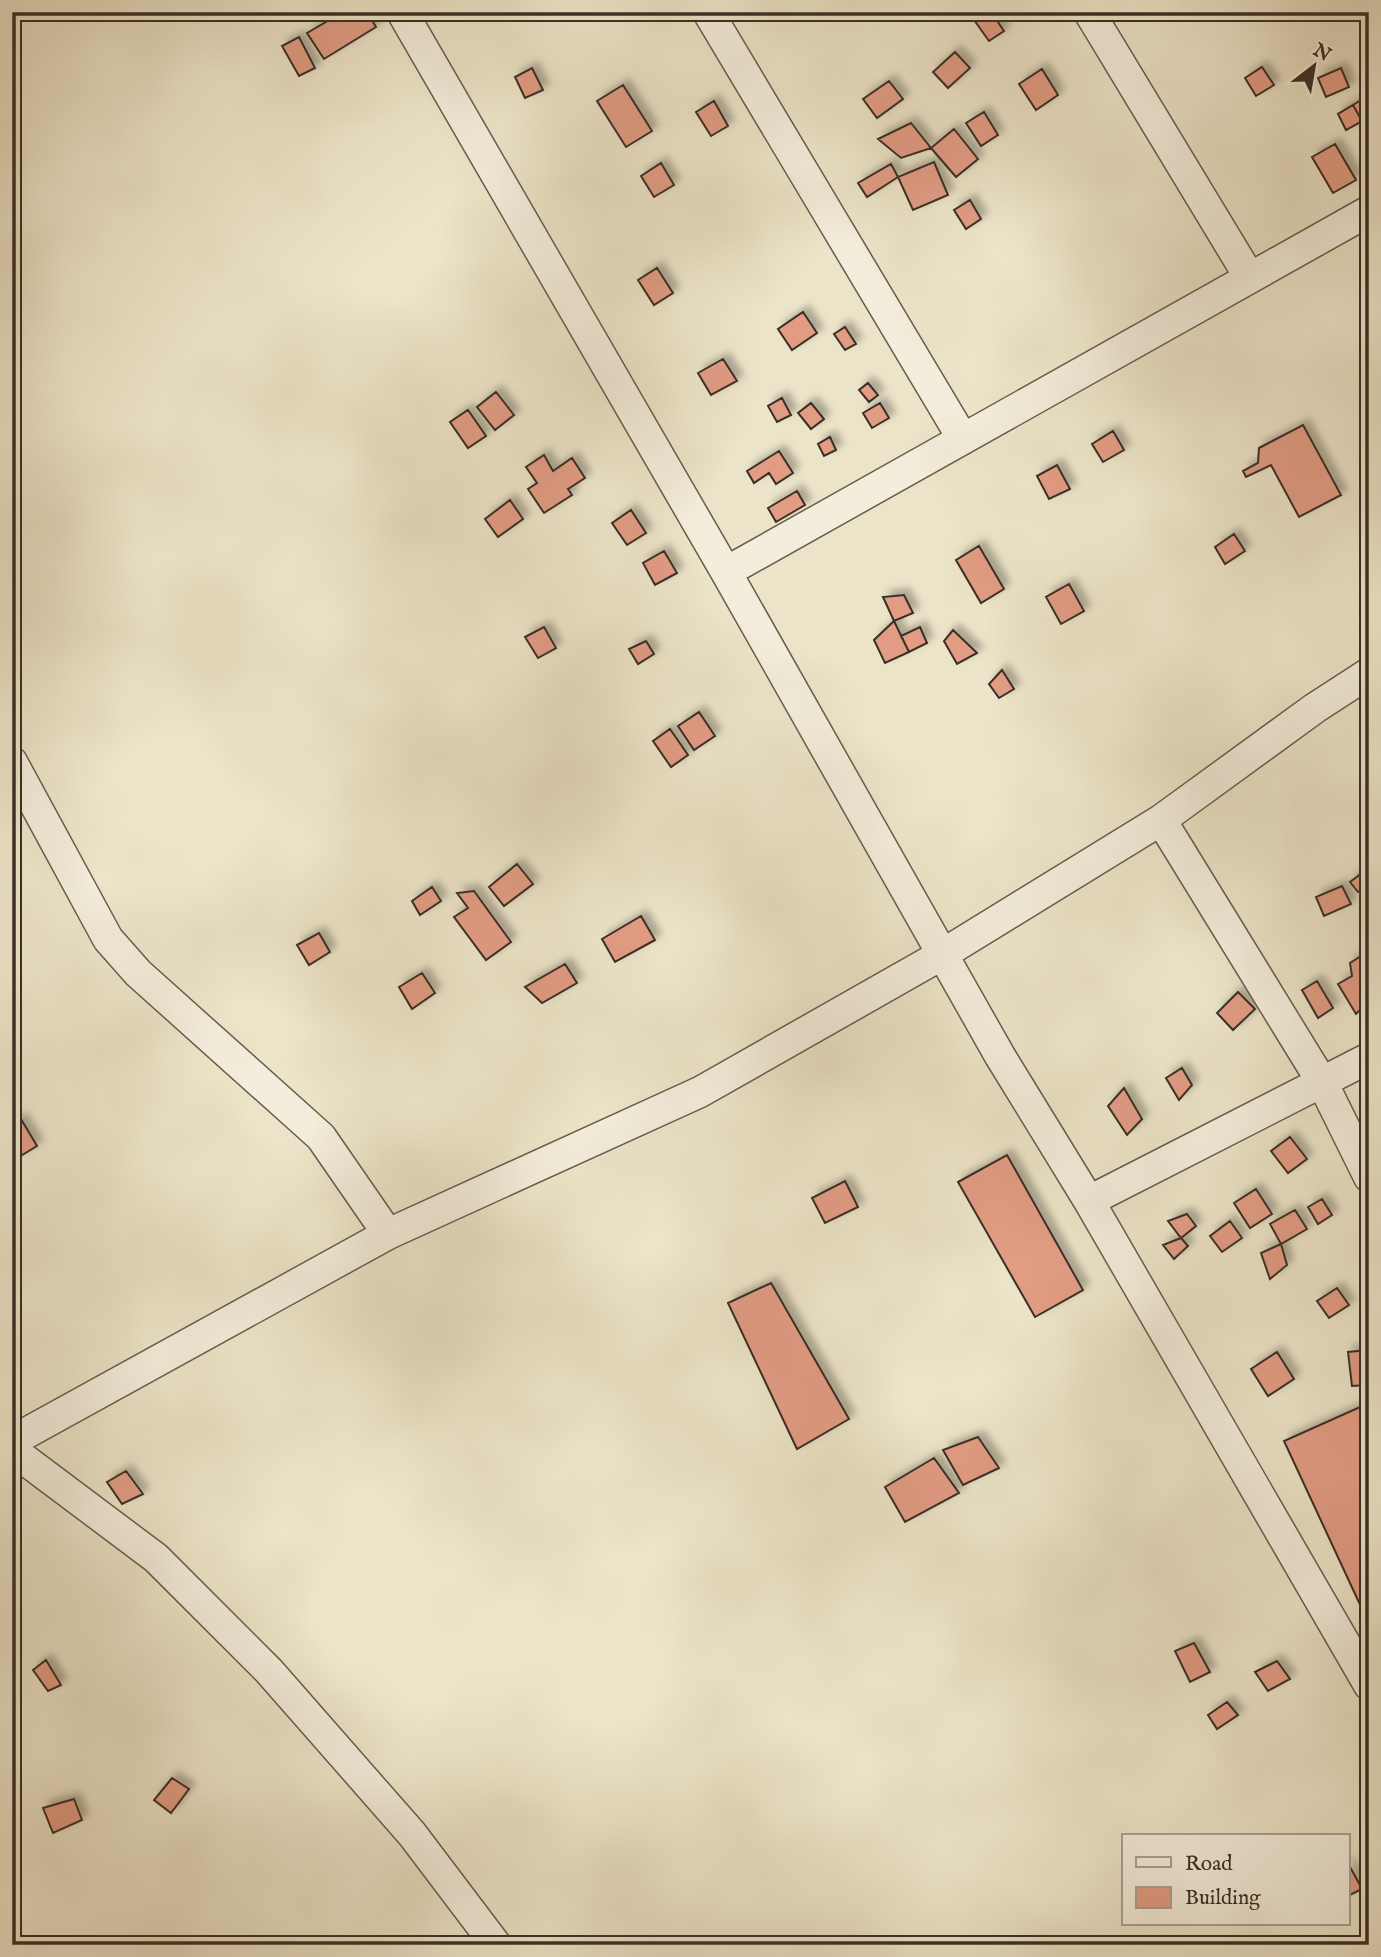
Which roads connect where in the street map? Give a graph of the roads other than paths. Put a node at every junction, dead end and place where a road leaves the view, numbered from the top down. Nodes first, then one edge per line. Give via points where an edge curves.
1 (402, 12) edge
2 (708, 12) edge
3 (1089, 12) edge
4 (1369, 211) edge
5 (1250, 278) junction
6 (962, 439) junction
7 (726, 572) junction
8 (1369, 673) edge
9 (12, 762) edge
10 (1161, 820) junction
11 (943, 954) junction
12 (1369, 1058) edge
13 (1322, 1082) junction
14 (1369, 1177) edge
15 (1089, 1201) junction
16 (388, 1234) junction
17 (12, 1441) edge
18 (12, 1450) edge
19 (1369, 1685) edge
20 (496, 1945) edge

1 - 7 street
2 - 6 street
3 - 5 street
4 - 5 street
5 - 6 street
6 - 7 street
7 - 11 street
8 - 10 street
9 - 16 street via 108,939 138,973 321,1137
10 - 11 street
10 - 13 street
11 - 15 street
11 - 16 street via 700,1092
12 - 13 street
13 - 14 street
13 - 15 street
15 - 19 street
16 - 17 street
18 - 20 street via 156,1558 269,1671 412,1834

